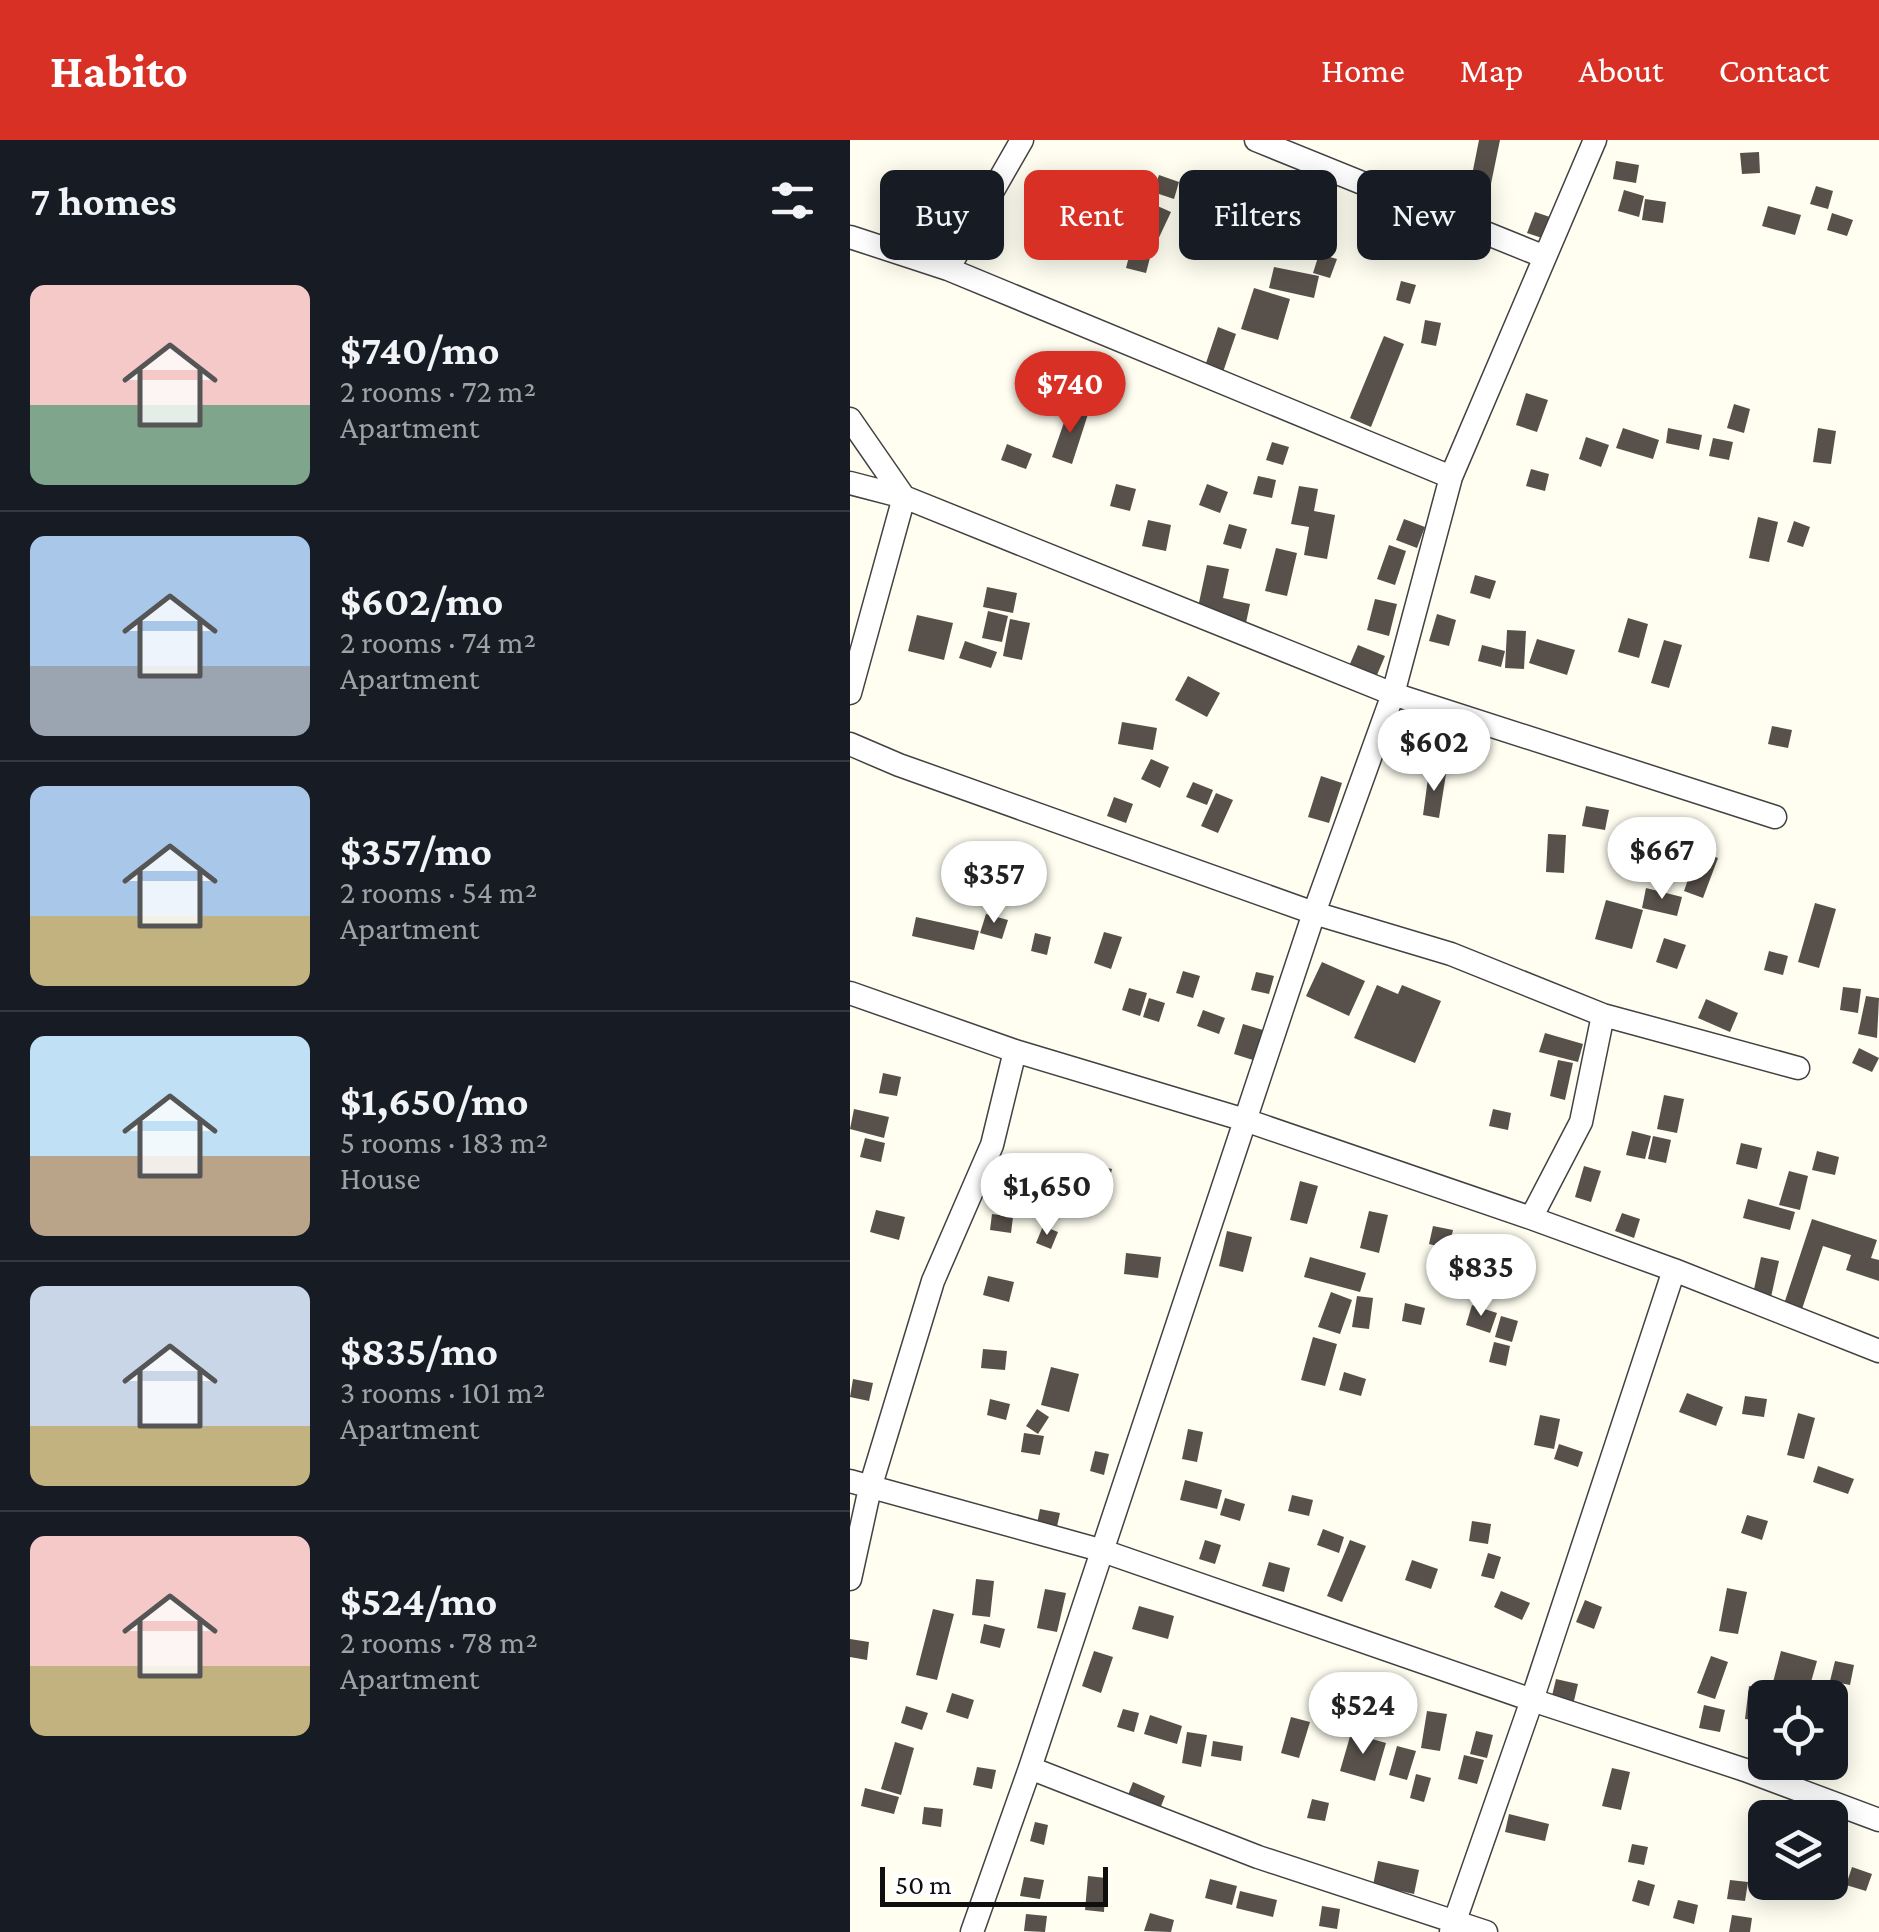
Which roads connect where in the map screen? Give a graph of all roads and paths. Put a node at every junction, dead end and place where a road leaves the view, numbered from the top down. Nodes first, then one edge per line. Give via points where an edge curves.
1 (1022, 140) edge
2 (1256, 140) edge
3 (1594, 140) edge
4 (850, 237) edge
5 (1545, 257) junction
6 (948, 269) junction
7 (850, 419) edge
8 (1452, 477) junction
9 (850, 483) edge
10 (904, 498) junction
11 (850, 693) edge
12 (1392, 694) junction
13 (850, 744) edge
14 (1776, 817) dead end
15 (1314, 913) junction
16 (850, 994) edge
17 (1603, 1015) junction
18 (1014, 1052) junction
19 (1798, 1068) dead end
20 (1245, 1120) junction
21 (1531, 1218) junction
22 (1674, 1270) junction
23 (1879, 1350) edge
24 (860, 1485) edge
25 (1100, 1550) junction
26 (850, 1579) edge
27 (1532, 1700) junction
28 (1030, 1768) junction
29 (1879, 1820) edge
30 (1452, 1927) edge
31 (972, 1932) edge
32 (1486, 1932) edge

1 - 6 street
2 - 5 street
3 - 5 street
4 - 6 street
5 - 8 street
6 - 8 street
7 - 10 street
8 - 12 street
9 - 10 street
10 - 11 street
10 - 12 street
12 - 14 street
12 - 15 street
13 - 15 street
15 - 17 street via 1452,954
15 - 20 street
16 - 18 street
17 - 19 street
17 - 21 street via 1580,1122
18 - 20 street
18 - 24 street via 992,1145 933,1281
20 - 21 street
20 - 25 street
21 - 22 street
22 - 23 street
22 - 27 street
24 - 25 street
24 - 26 street
25 - 27 street
25 - 28 street
27 - 29 street
27 - 30 street
28 - 30 street
28 - 31 street
30 - 32 street

